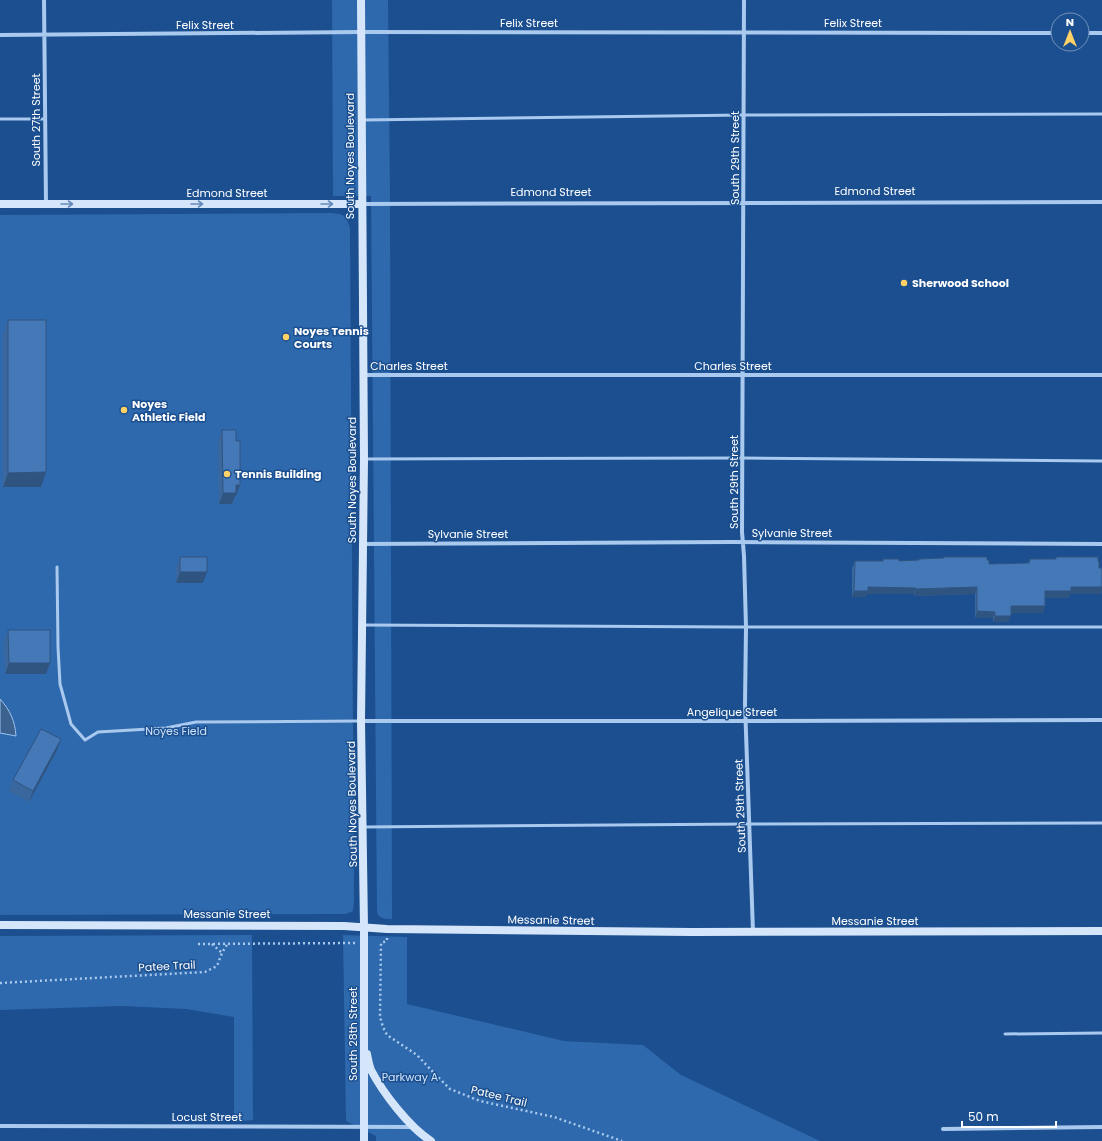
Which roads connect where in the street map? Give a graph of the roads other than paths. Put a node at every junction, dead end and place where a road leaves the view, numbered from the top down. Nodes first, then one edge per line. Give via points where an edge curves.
1 (44, 0) edge
2 (360, 0) edge
3 (744, 0) edge
4 (361, 32) junction
5 (744, 32) junction
6 (1050, 33) edge
7 (1090, 33) edge
8 (1102, 33) edge
9 (0, 35) edge
10 (44, 35) junction
11 (1102, 114) edge
12 (744, 115) junction
13 (0, 119) edge
14 (44, 119) junction
15 (361, 120) junction
16 (1102, 202) edge
17 (743, 203) junction
18 (0, 204) edge
19 (46, 204) junction
20 (361, 204) junction
21 (363, 374) junction
22 (743, 375) junction
23 (1102, 375) edge
24 (742, 458) junction
25 (364, 459) junction
26 (1102, 461) edge
27 (743, 542) junction
28 (363, 544) junction
29 (1102, 544) edge
30 (57, 567) dead end
31 (363, 625) junction
32 (746, 627) junction
33 (1102, 627) edge
34 (1102, 720) edge
35 (361, 721) junction
36 (746, 721) junction
37 (1102, 823) edge
38 (749, 824) junction
39 (363, 827) junction
40 (0, 925) edge
41 (364, 927) junction
42 (1102, 931) edge
43 (753, 932) junction
44 (1102, 1033) edge
45 (1004, 1034) dead end
46 (364, 1042) junction
47 (0, 1126) edge
48 (364, 1127) junction
49 (414, 1127) junction
50 (1102, 1127) edge
51 (943, 1129) dead end
52 (364, 1141) edge
53 (431, 1141) edge

1 - 10 street, South 27th Street
2 - 4 street, South Noyes Boulevard
3 - 5 street, South 29th Street
4 - 5 street, Felix Street
4 - 10 street, Felix Street
4 - 15 street, South Noyes Boulevard
5 - 6 street, Felix Street
5 - 12 street, South 29th Street
7 - 8 street
9 - 10 street, Felix Street
10 - 14 street, South 27th Street
11 - 12 lane
12 - 15 lane
12 - 17 street, South 29th Street
13 - 14 lane
14 - 19 street, South 27th Street
15 - 20 street, South Noyes Boulevard
16 - 17 street, Edmond Street
17 - 20 street, Edmond Street
17 - 22 street, South 29th Street
18 - 19 street, Edmond Street
19 -> 20 street, Edmond Street
20 - 21 street, South Noyes Boulevard
21 - 22 street, Charles Street
21 - 25 street, South Noyes Boulevard
22 - 23 street, Charles Street
22 - 24 street, South 29th Street
24 - 25 lane
24 - 26 lane
24 - 27 street, South 29th Street
25 - 28 street, South Noyes Boulevard
27 - 28 street, Sylvanie Street
27 - 29 street, Sylvanie Street
27 - 32 street, South 29th Street
28 - 31 street, South Noyes Boulevard
30 - 35 lane via 60,684 71,724 85,740 98,732 166,728 196,722
31 - 32 lane
31 - 35 street, South Noyes Boulevard
32 - 33 lane
32 - 36 street, South 29th Street
34 - 36 street, Angelique Street
35 - 36 street, Angelique Street
35 - 39 street, South Noyes Boulevard
36 - 38 street, South 29th Street
37 - 38 lane
38 - 39 lane
38 - 43 street, South 29th Street
39 - 41 street, South Noyes Boulevard
40 - 41 street, Messanie Street
41 - 43 street, Messanie Street
41 - 46 street, South 28th Street
42 - 43 street, Messanie Street
44 - 45 lane
46 - 48 street, South 28th Street
46 - 49 street via 371,1068 387,1095
47 - 48 street, Locust Street
48 - 49 street, Locust Street
48 - 52 street, South 28th Street
49 - 53 street
50 - 51 street

